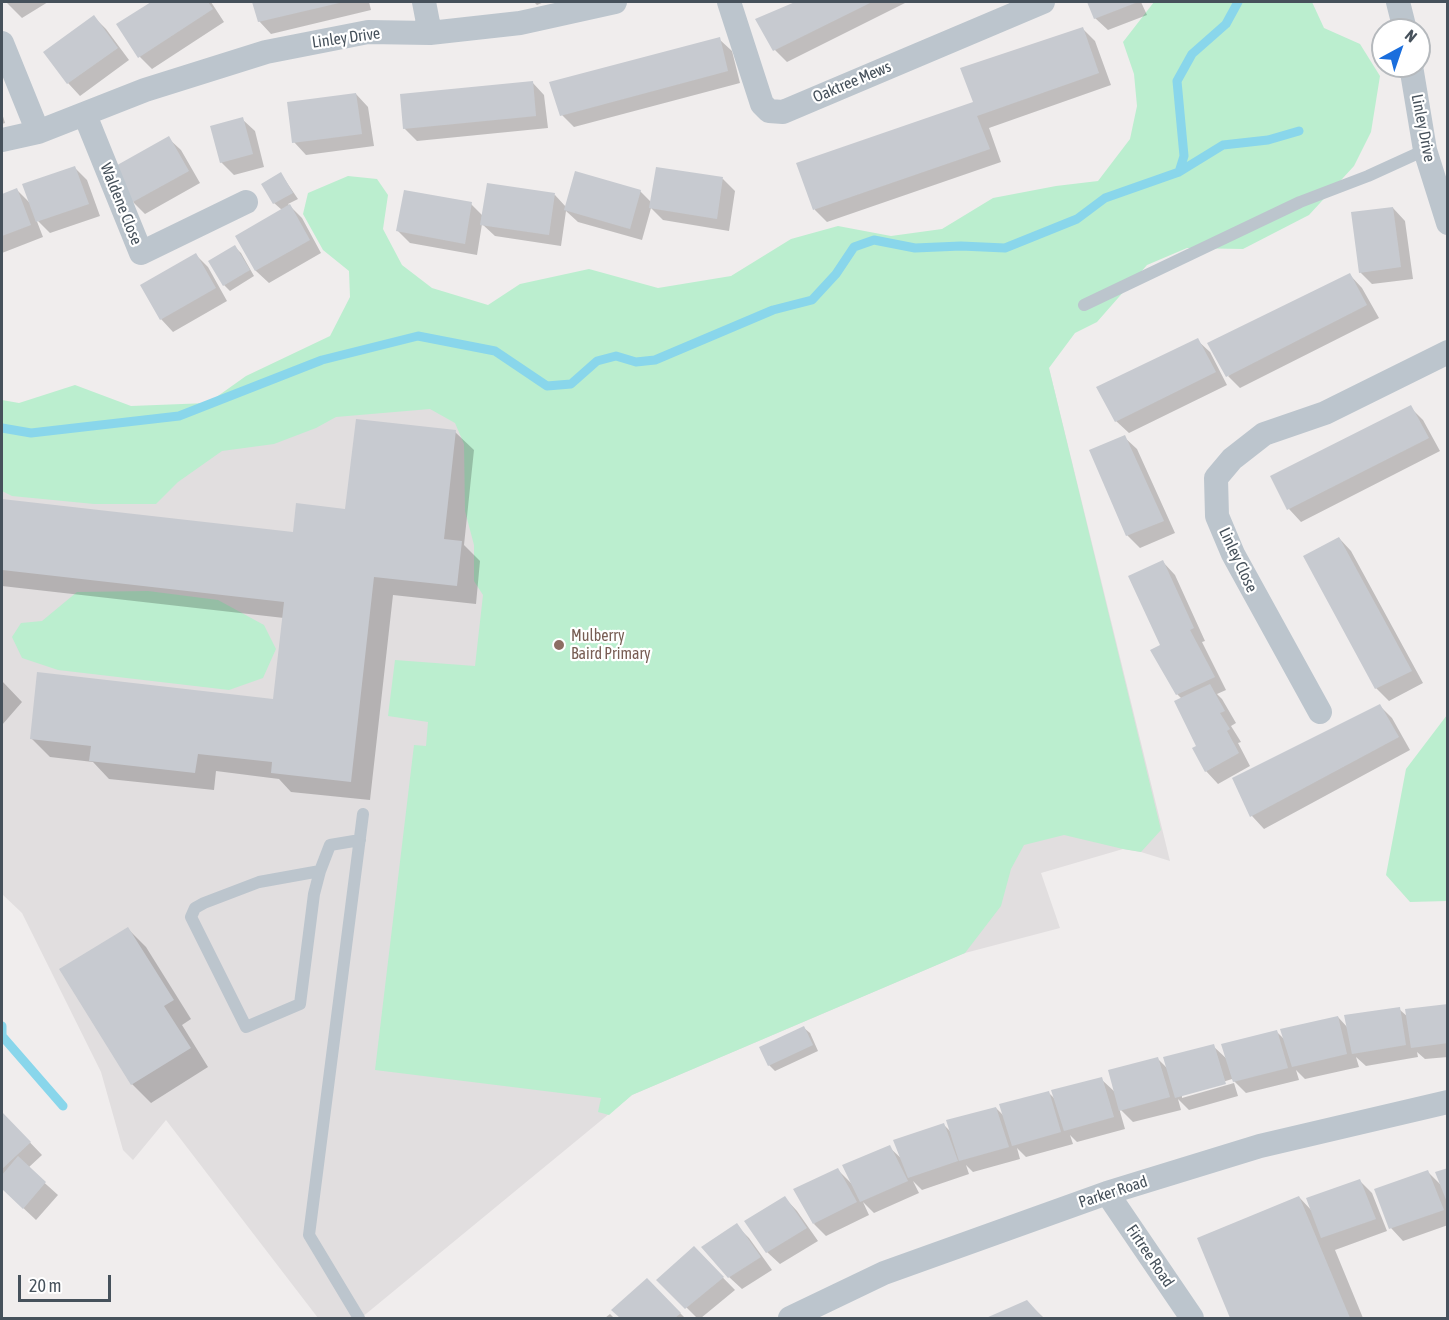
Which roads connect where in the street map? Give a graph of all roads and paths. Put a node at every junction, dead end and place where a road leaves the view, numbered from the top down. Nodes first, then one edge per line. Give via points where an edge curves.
1 (424, 2) edge
2 (615, 2) edge
3 (729, 2) edge
4 (1043, 2) edge
5 (1398, 2) edge
6 (1402, 18) edge
7 (430, 33) junction
8 (2, 43) edge
9 (1414, 78) edge
10 (85, 115) junction
11 (38, 132) junction
12 (2, 140) edge
13 (1425, 150) junction
14 (246, 202) dead end
15 (1448, 223) edge
16 (1084, 305) dead end
17 (1448, 352) edge
18 (1320, 712) dead end
19 (363, 814) dead end
20 (360, 840) junction
21 (320, 871) junction
22 (1448, 1102) edge
23 (1107, 1193) junction
24 (358, 1318) edge
25 (790, 1318) edge
26 (1192, 1318) edge

1 - 7 street
2 - 7 street, Linley Drive via 520,23
3 - 4 street, Oaktree Mews via 762,104 769,111 783,112
5 - 6 street
7 - 10 street, Linley Drive via 368,32 266,52 145,90
8 - 11 street
9 - 13 street, Linley Drive
10 - 11 street, Linley Drive
10 - 14 street, Waldene Close via 141,253
11 - 12 street, Linley Drive
13 - 15 street, Linley Drive
13 - 16 lane via 1300,202
17 - 18 street, Linley Close via 1325,413 1264,434 1232,459 1216,478 1217,516 1233,554
19 - 20 lane
20 - 21 lane via 330,845
20 - 24 lane via 309,1235
21 - 21 lane via 300,1005 246,1027 191,917 195,908 259,882
22 - 23 street, Parker Road via 1260,1146
23 - 25 street, Parker Road via 884,1273
23 - 26 street, Firtree Road

